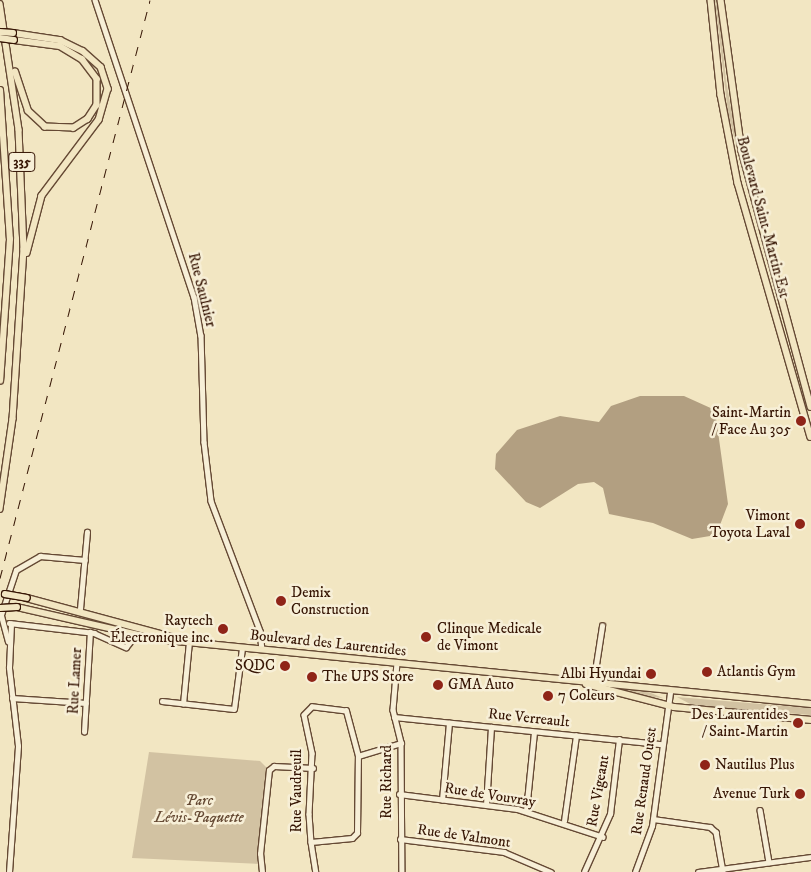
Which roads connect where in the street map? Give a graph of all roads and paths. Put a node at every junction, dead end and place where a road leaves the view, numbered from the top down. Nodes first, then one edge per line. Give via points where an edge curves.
1 (95, 0) edge
2 (711, 0) edge
3 (721, 0) edge
4 (0, 4) edge
5 (0, 32) edge
6 (14, 37) junction
7 (0, 38) edge
8 (10, 59) junction
9 (0, 90) edge
10 (24, 265) junction
11 (0, 381) edge
12 (811, 407) edge
13 (811, 437) edge
14 (0, 509) edge
15 (88, 532) dead end
16 (85, 560) junction
17 (2, 593) edge
18 (0, 606) edge
19 (17, 607) joint
20 (80, 608) junction
21 (5, 623) junction
22 (11, 624) junction
23 (602, 626) dead end
24 (90, 632) junction
25 (136, 634) junction
26 (189, 642) junction
27 (9, 643) junction
28 (242, 648) junction
29 (262, 649) junction
30 (397, 663) junction
31 (593, 685) junction
32 (670, 692) junction
33 (12, 698) junction
34 (162, 701) dead end
35 (86, 703) junction
36 (183, 704) junction
37 (811, 704) edge
38 (667, 706) junction
39 (394, 717) junction
40 (811, 720) edge
41 (449, 723) junction
42 (491, 727) junction
43 (84, 732) dead end
44 (534, 732) junction
45 (576, 736) junction
46 (619, 740) junction
47 (401, 743) junction
48 (662, 744) junction
49 (358, 756) junction
50 (312, 768) junction
51 (399, 794) junction
52 (442, 800) junction
53 (486, 805) junction
54 (760, 810) dead end
55 (526, 811) junction
56 (653, 819) junction
57 (564, 821) junction
58 (603, 837) junction
59 (400, 839) junction
60 (310, 842) junction
61 (811, 857) edge
62 (769, 862) junction
63 (723, 871) edge
64 (9, 872) edge
65 (262, 872) edge
66 (316, 872) edge
67 (402, 872) edge
68 (551, 872) edge
69 (584, 872) edge
70 (635, 872) edge
71 (698, 872) edge

1 - 29 street, Rue Saulnier via 194,297 202,344 204,442 213,507 260,631
2 - 13 main road, Boulevard Saint-Martin Est via 721,95 738,182
3 - 12 main road, Boulevard Saint-Martin Est via 731,95 746,174
4 - 8 main road, 335
5 - 6 main road, bridge
6 - 7 main road, bridge
6 - 8 main road via 60,46 82,59 98,83 94,112 70,129 42,125 28,111
6 - 10 main road via 55,39 80,49 98,64 108,89 102,116 42,196
8 - 10 main road, 335 via 22,161
9 - 11 highway via 10,247
10 - 14 main road, 335 via 13,419
15 - 16 street
16 - 20 street
16 - 21 street via 40,556 22,564 8,584 1,615
17 - 20 main road, Boulevard des Laurentides, bridge
18 - 19 highway, bridge
19 - 25 main road, Boulevard des Laurentides
20 - 26 main road, Boulevard des Laurentides
21 - 22 street
21 - 27 street
22 - 24 street
22 - 27 street
23 - 31 street
24 - 25 street via 126,647
24 - 35 street, Rue Lamer
25 - 26 main road, Boulevard des Laurentides
26 - 28 main road, Boulevard des Laurentides
26 - 36 street
27 - 33 street
28 - 29 main road, Boulevard des Laurentides
28 - 36 street via 234,709
29 - 30 main road, Boulevard des Laurentides
30 - 31 main road, Boulevard des Laurentides
30 - 39 street, Rue Richard
31 - 32 main road, Boulevard des Laurentides
31 - 38 main road, Boulevard des Laurentides
32 - 37 main road, Boulevard des Laurentides
32 - 38 street, Rue Renaud Ouest
33 - 35 street
33 - 64 street via 18,746
34 - 36 street
35 - 43 street, Rue Lamer
38 - 40 main road, Boulevard des Laurentides
38 - 48 street, Rue Renaud Ouest
39 - 41 street, Rue Verreault
39 - 47 street, Rue Richard
41 - 42 street, Rue Verreault
41 - 52 street
42 - 44 street, Rue Verreault
42 - 53 street
44 - 45 street, Rue Verreault
44 - 55 street
45 - 46 street, Rue Verreault
45 - 57 street
46 - 48 street, Rue Verreault
46 - 58 street, Rue Vigeant via 610,814
47 - 49 street
47 - 51 street, Rue Richard
48 - 56 street, Rue Renaud Ouest
49 - 50 street, Rue Vaudreuil via 346,710 306,709
49 - 60 street via 356,834 352,838
50 - 60 street, Rue Vaudreuil
50 - 65 street via 274,766 269,770 260,844
51 - 52 street, Rue de Vouvray
51 - 59 street, Rue Richard
52 - 53 street, Rue de Vouvray
53 - 55 street, Rue de Vouvray
54 - 62 street
55 - 57 street, Rue de Vouvray
56 - 63 street via 710,827 716,832
56 - 70 street, Rue Renaud Ouest
57 - 58 street, Rue de Vouvray
58 - 69 street, Rue Vigeant
59 - 67 street, Rue Richard
59 - 68 street, Rue de Valmont via 504,852
60 - 66 street, Rue Vaudreuil
61 - 62 street
62 - 63 street
63 - 71 street

